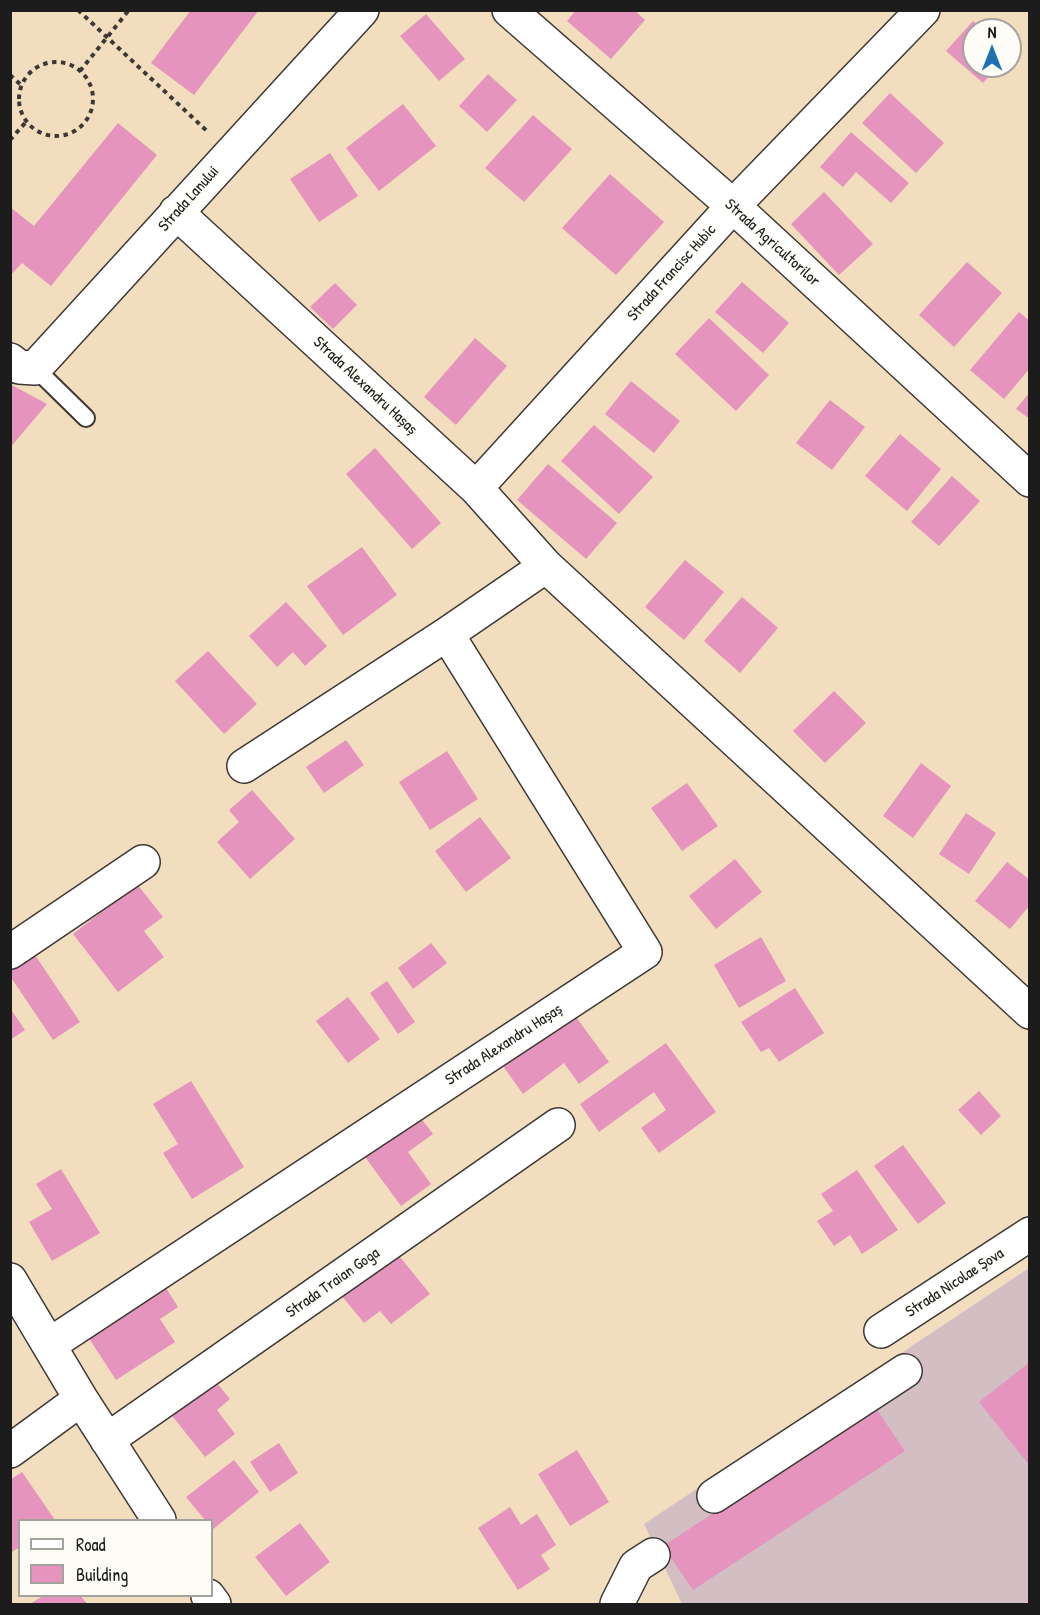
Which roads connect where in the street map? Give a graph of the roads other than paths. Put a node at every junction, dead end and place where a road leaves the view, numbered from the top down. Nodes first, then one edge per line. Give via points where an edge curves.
1 (362, 10) edge
2 (509, 10) edge
3 (922, 10) edge
4 (733, 206) junction
5 (176, 212) junction
6 (23, 364) edge
7 (86, 418) dead end
8 (1029, 480) edge
9 (476, 488) junction
10 (546, 566) junction
11 (447, 634) junction
12 (244, 766) dead end
13 (143, 862) dead end
14 (10, 952) edge
15 (1029, 1012) edge
16 (558, 1125) dead end
17 (1029, 1234) edge
18 (10, 1280) edge
19 (881, 1331) dead end
20 (49, 1345) junction
21 (904, 1371) dead end
22 (81, 1399) junction
23 (107, 1440) junction
24 (10, 1451) edge
25 (714, 1496) dead end
26 (158, 1519) edge
27 (652, 1555) dead end
28 (617, 1605) edge

1 - 5 street, Strada Lanului
2 - 4 street, Strada Agricultorilor
3 - 4 street, Strada Francisc Hubic
4 - 8 street, Strada Agricultorilor
4 - 9 street, Strada Francisc Hubic
5 - 6 street, Strada Lanului
5 - 9 street, Strada Alexandru Hașaș
6 - 7 lane
9 - 10 street, Strada Alexandru Hașaș
10 - 11 street
10 - 15 street, Strada Alexandru Hașaș
11 - 12 street
11 - 20 street, Strada Alexandru Hașaș via 645,952
13 - 14 street
16 - 23 street, Strada Traian Goga
17 - 19 street, Strada Nicolae Șova
18 - 20 street
20 - 22 street
21 - 25 street
22 - 23 street
22 - 24 street
23 - 26 street
27 - 28 street via 636,1566

